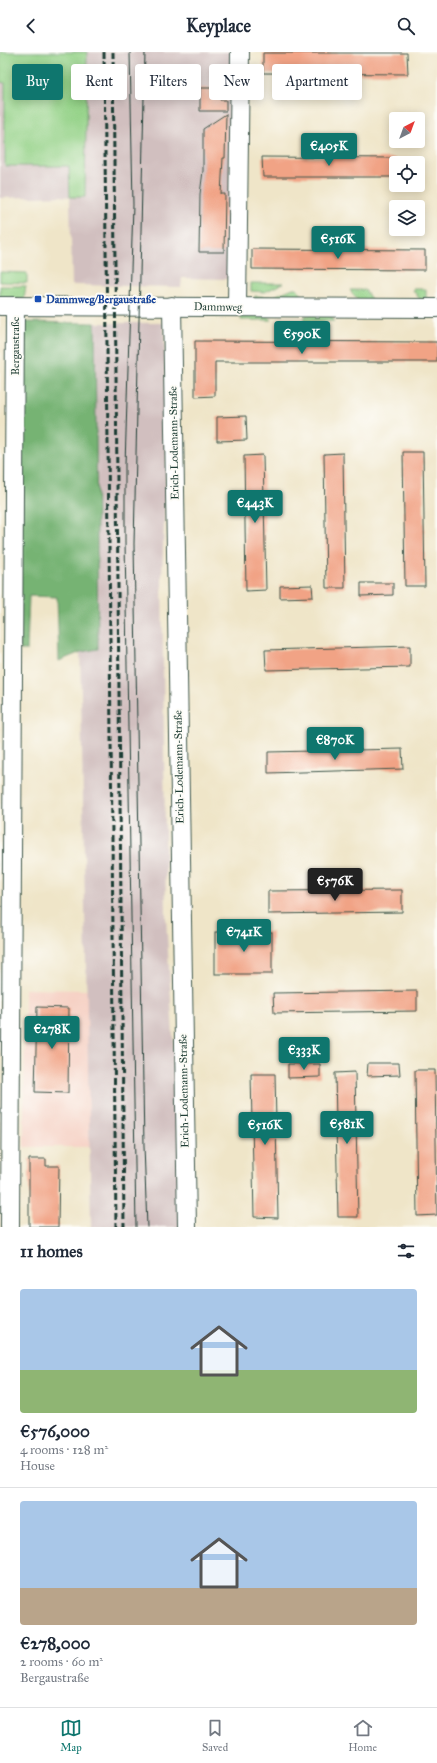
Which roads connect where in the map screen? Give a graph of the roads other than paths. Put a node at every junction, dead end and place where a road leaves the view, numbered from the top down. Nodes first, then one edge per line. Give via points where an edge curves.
1 (240, 52) edge
2 (8, 306) edge
3 (172, 306) junction
4 (237, 307) junction
5 (437, 308) edge
6 (10, 1227) edge
7 (187, 1227) edge

1 - 4 street
2 - 3 street, Dammweg
2 - 6 street, Bergaustraße
3 - 4 street, Dammweg
3 - 7 street, Erich-Lodemann-Straße
4 - 5 street, Dammweg

